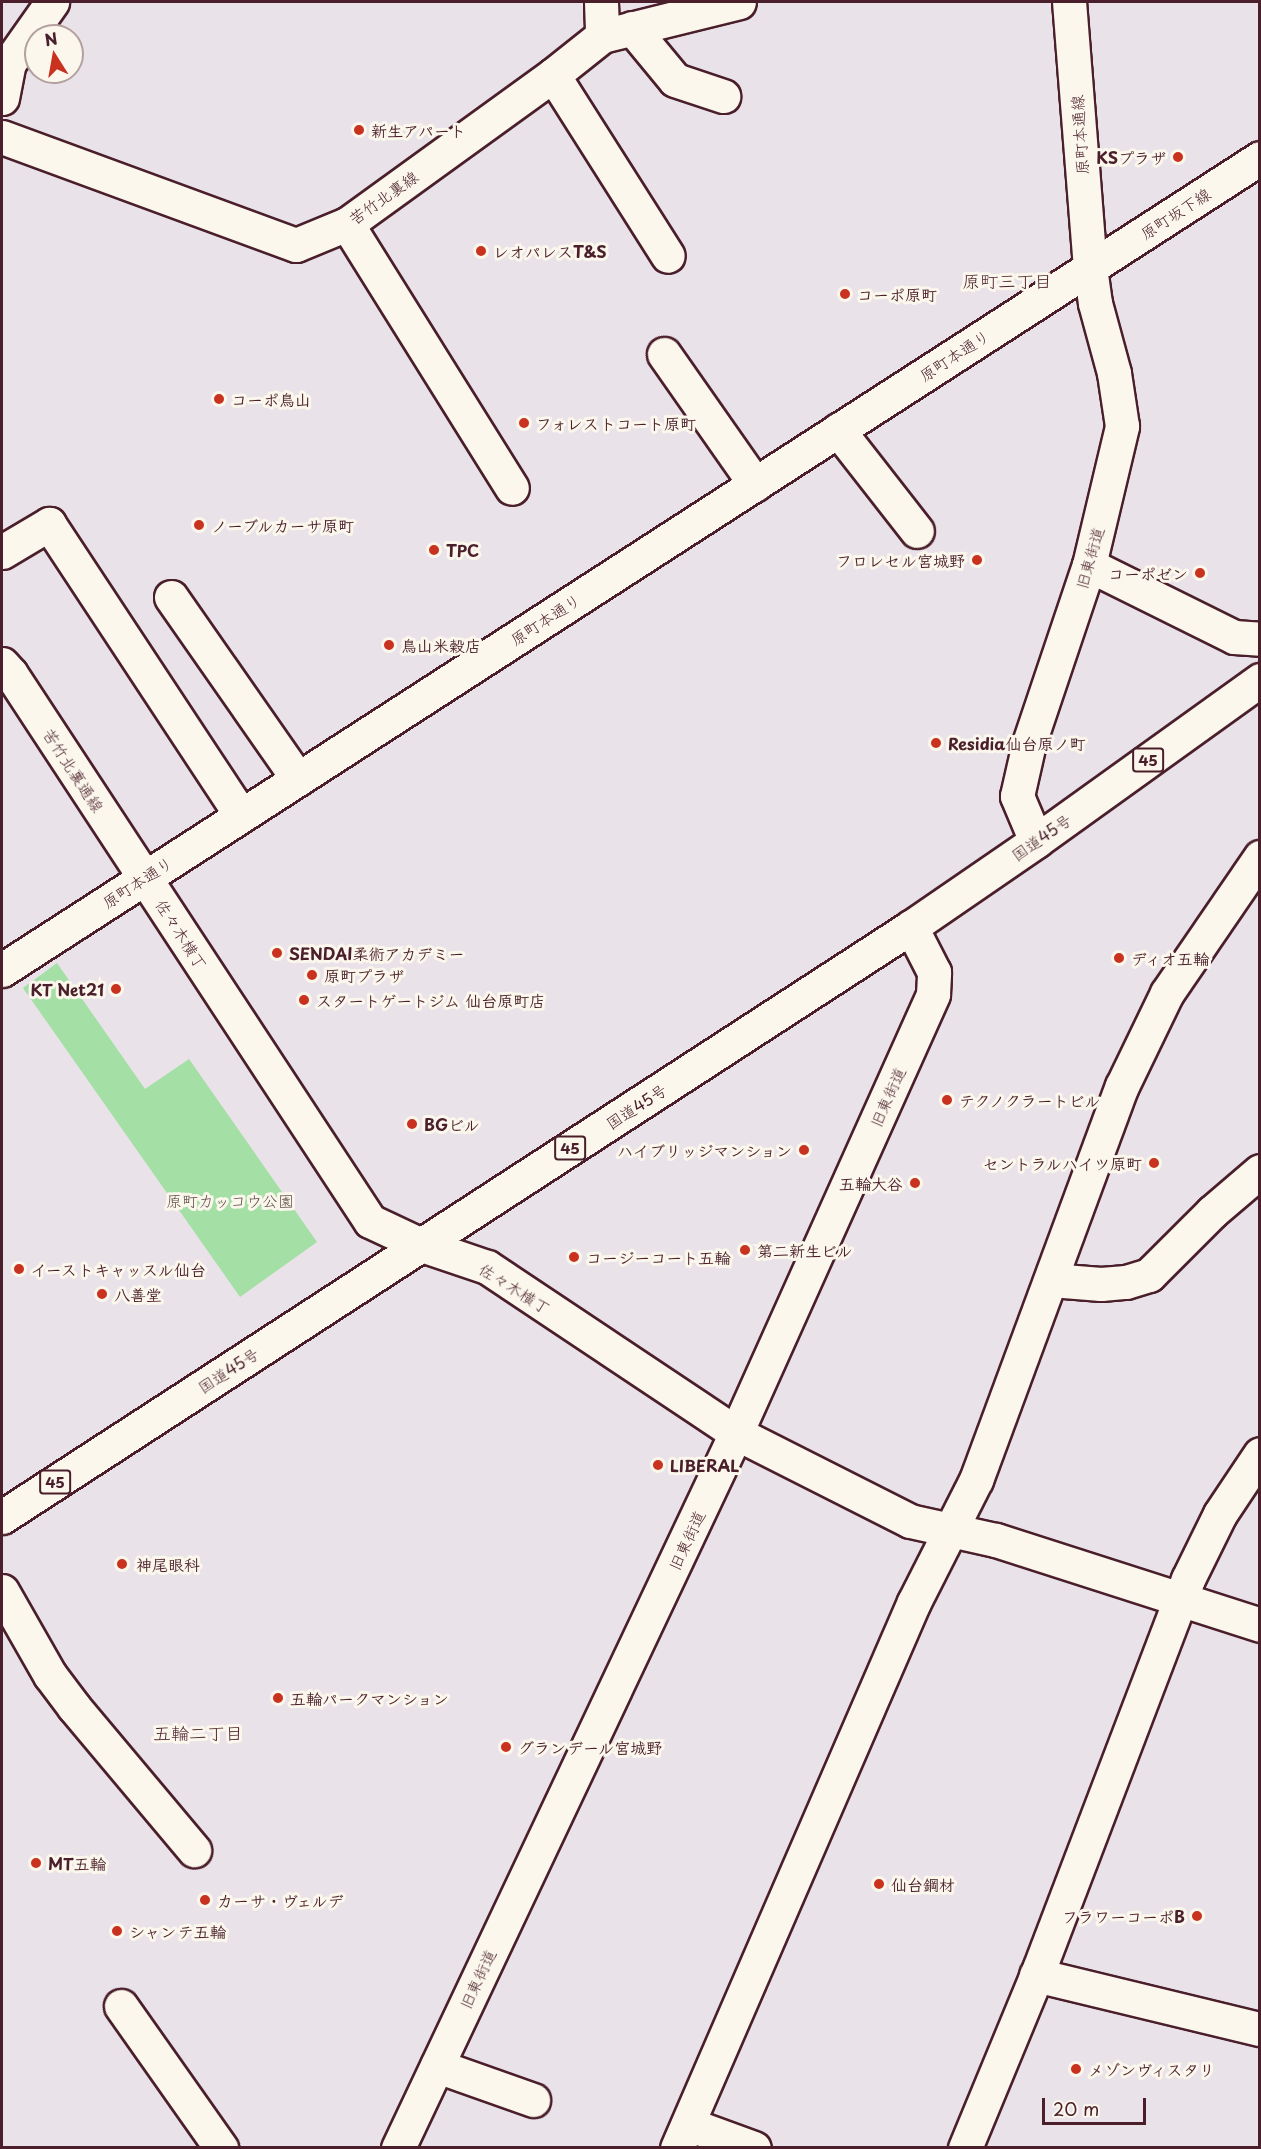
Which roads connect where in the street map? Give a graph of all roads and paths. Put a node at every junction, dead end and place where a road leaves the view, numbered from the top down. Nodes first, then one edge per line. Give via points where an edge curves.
1 (52, 2) edge
2 (601, 2) edge
3 (739, 2) edge
4 (1069, 2) edge
5 (617, 32) junction
6 (5, 61) edge
7 (553, 75) junction
8 (723, 96) dead end
9 (2, 98) edge
10 (2, 137) edge
11 (1260, 158) edge
12 (347, 224) junction
13 (668, 256) dead end
14 (1090, 268) junction
15 (664, 354) dead end
16 (838, 430) junction
17 (755, 484) junction
18 (512, 488) dead end
19 (917, 531) dead end
20 (2, 552) edge
21 (1089, 565) junction
22 (171, 597) dead end
23 (1260, 639) edge
24 (2, 664) edge
25 (1260, 680) edge
26 (298, 778) junction
27 (241, 815) junction
28 (1036, 841) junction
29 (1260, 857) edge
30 (144, 877) junction
31 (911, 927) junction
32 (2, 970) edge
33 (1260, 1171) edge
34 (419, 1245) junction
35 (1051, 1280) junction
36 (736, 1433) junction
37 (1260, 1454) edge
38 (2, 1517) edge
39 (949, 1530) junction
40 (2, 1591) edge
41 (1180, 1600) junction
42 (1260, 1625) edge
43 (194, 1850) dead end
44 (1036, 1974) junction
45 (121, 2006) dead end
46 (1260, 2029) edge
47 (437, 2066) junction
48 (533, 2100) dead end
49 (682, 2136) edge
50 (220, 2148) edge
51 (398, 2148) edge
52 (754, 2148) edge
53 (965, 2148) edge

1 - 6 main road
2 - 5 main road
3 - 5 main road, 苦竹北裏線
4 - 14 main road, 原町本通線
5 - 7 main road, 苦竹北裏線
5 - 8 main road via 675,80
6 - 9 main road
7 - 12 main road, 苦竹北裏線
7 - 13 main road
10 - 12 main road, 苦竹北裏線 via 297,245
11 - 14 main road, 原町坂下線
12 - 18 main road
14 - 16 main road, 原町本通り
14 - 21 main road, 旧東街道 via 1122,426
15 - 17 main road
16 - 17 main road, 原町本通り
16 - 19 main road
17 - 26 main road, 原町本通り
20 - 27 main road via 48,524
21 - 23 main road via 1234,636
21 - 28 main road, 旧東街道 via 1029,743 1017,796
22 - 26 main road
24 - 30 main road, 苦竹北裏通線
25 - 28 main road, 国道45号 / 45
26 - 27 main road, 原町本通り
27 - 30 main road, 原町本通り
28 - 31 main road, 国道45号 / 45
29 - 35 main road via 1167,993 1122,1086
30 - 32 main road, 原町本通り
30 - 34 main road, 佐々木横丁 via 370,1221
31 - 34 main road, 国道45号 / 45
31 - 36 main road, 旧東街道 via 934,972 933,994
33 - 35 main road via 1149,1275 1101,1284
34 - 36 main road, 佐々木横丁 via 487,1267
34 - 38 main road, 国道45号 / 45
35 - 39 main road via 976,1480
36 - 39 main road, 佐々木横丁 via 910,1521
36 - 47 main road, 旧東街道
37 - 41 main road via 1220,1514
39 - 41 main road, 佐々木横丁 via 996,1540
39 - 49 main road
40 - 43 main road via 50,1675
41 - 42 main road, 佐々木横丁
41 - 44 main road
44 - 46 main road
44 - 53 main road
45 - 50 main road
47 - 48 main road
47 - 51 main road, 旧東街道
49 - 52 main road

